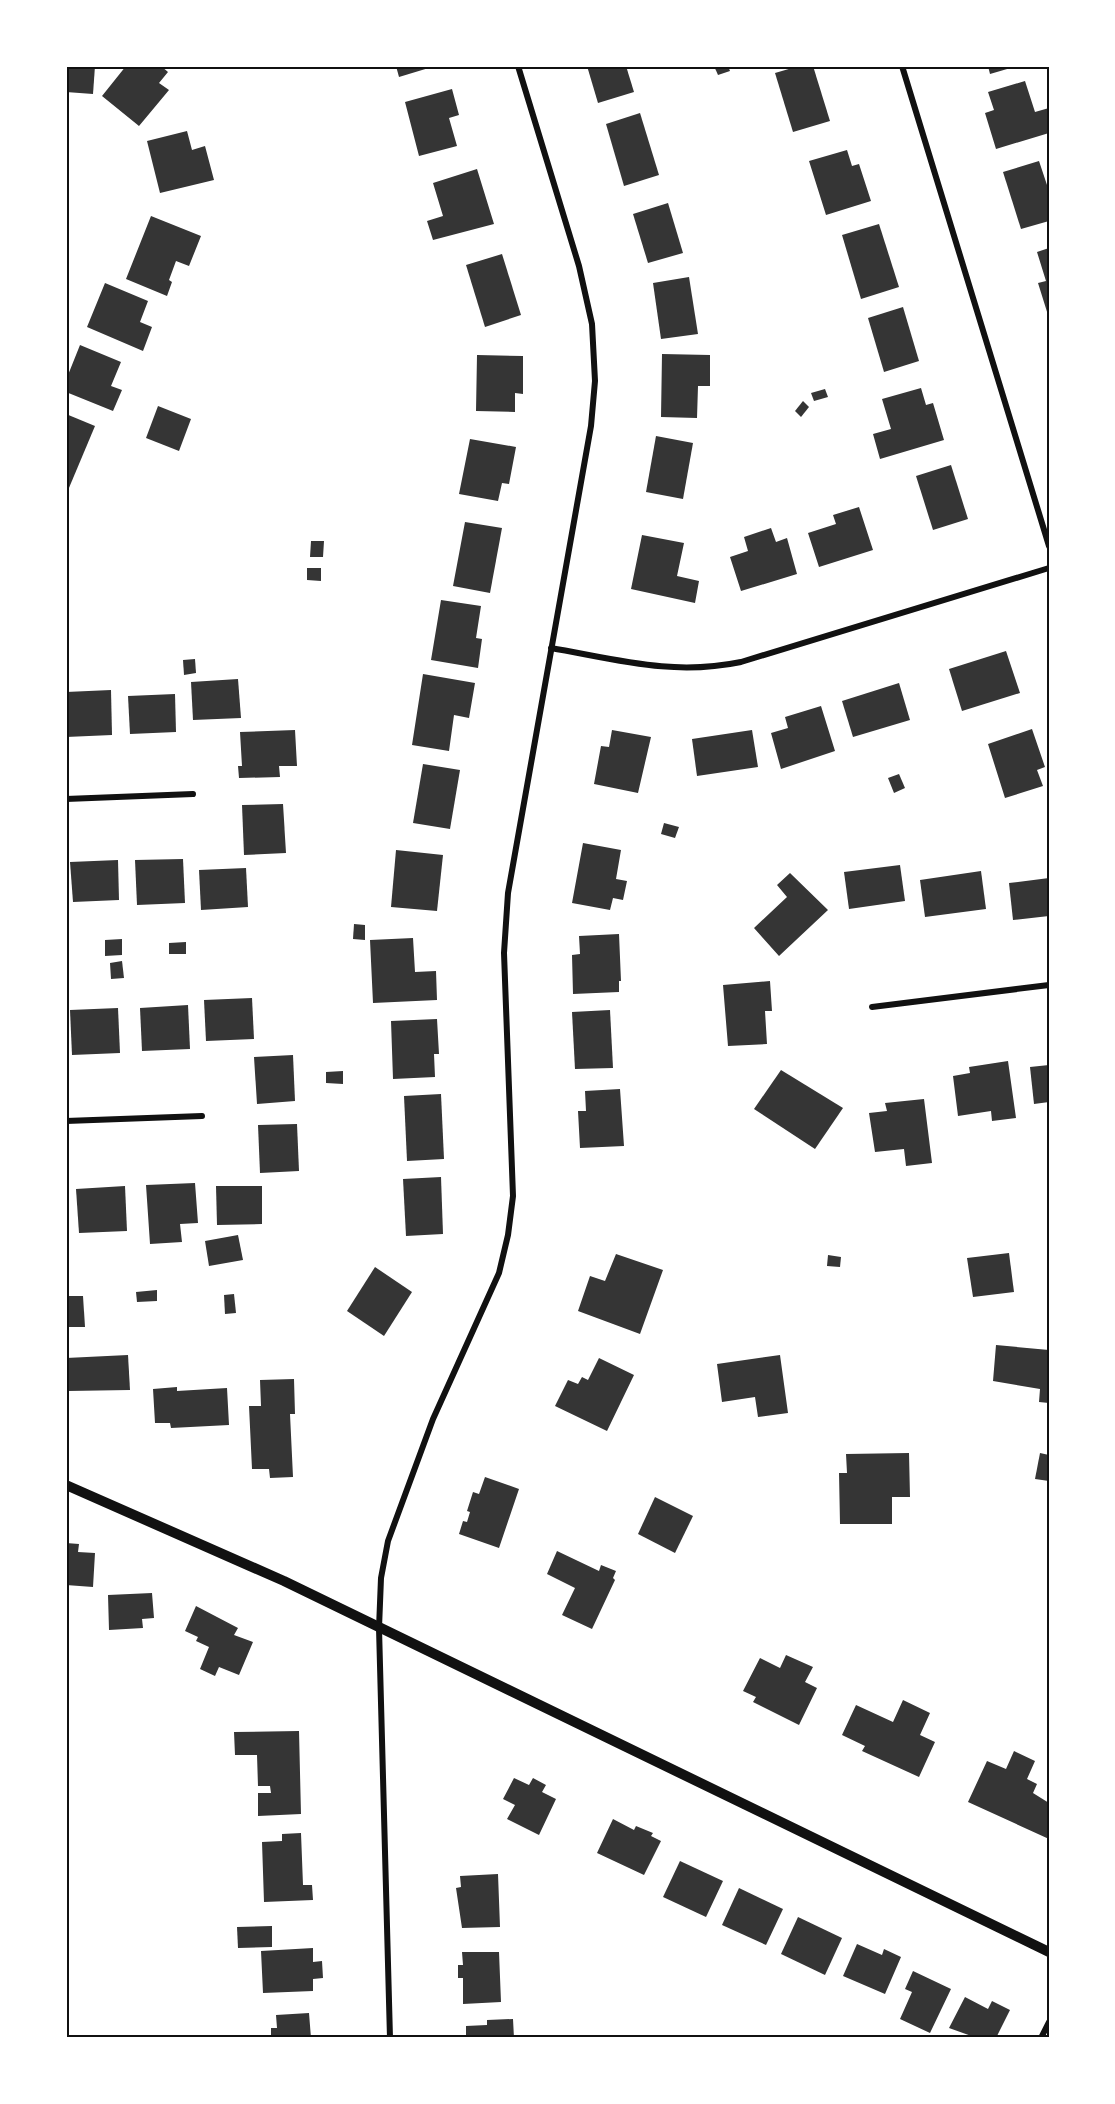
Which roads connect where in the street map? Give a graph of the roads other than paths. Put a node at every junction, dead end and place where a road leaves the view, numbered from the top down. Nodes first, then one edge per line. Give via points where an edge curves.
1 (518, 66) edge
2 (902, 66) edge
3 (1049, 546) edge
4 (1049, 568) edge
5 (551, 648) junction
6 (193, 794) dead end
7 (66, 799) edge
8 (1049, 985) edge
9 (872, 1006) dead end
10 (202, 1116) dead end
11 (66, 1121) edge
12 (66, 1485) edge
13 (379, 1628) junction
14 (1049, 1952) edge
15 (1049, 2022) edge
16 (390, 2038) edge
17 (1041, 2038) edge

1 - 5 street via 579,266 592,324 595,381 591,426
2 - 3 street
4 - 5 street via 708,669 673,669
5 - 13 street via 508,893 504,953 513,1196 508,1235 499,1273 433,1419 388,1541 381,1578
6 - 7 street
8 - 9 street
10 - 11 street
12 - 13 street via 284,1581
13 - 14 street
13 - 16 street
15 - 17 street

